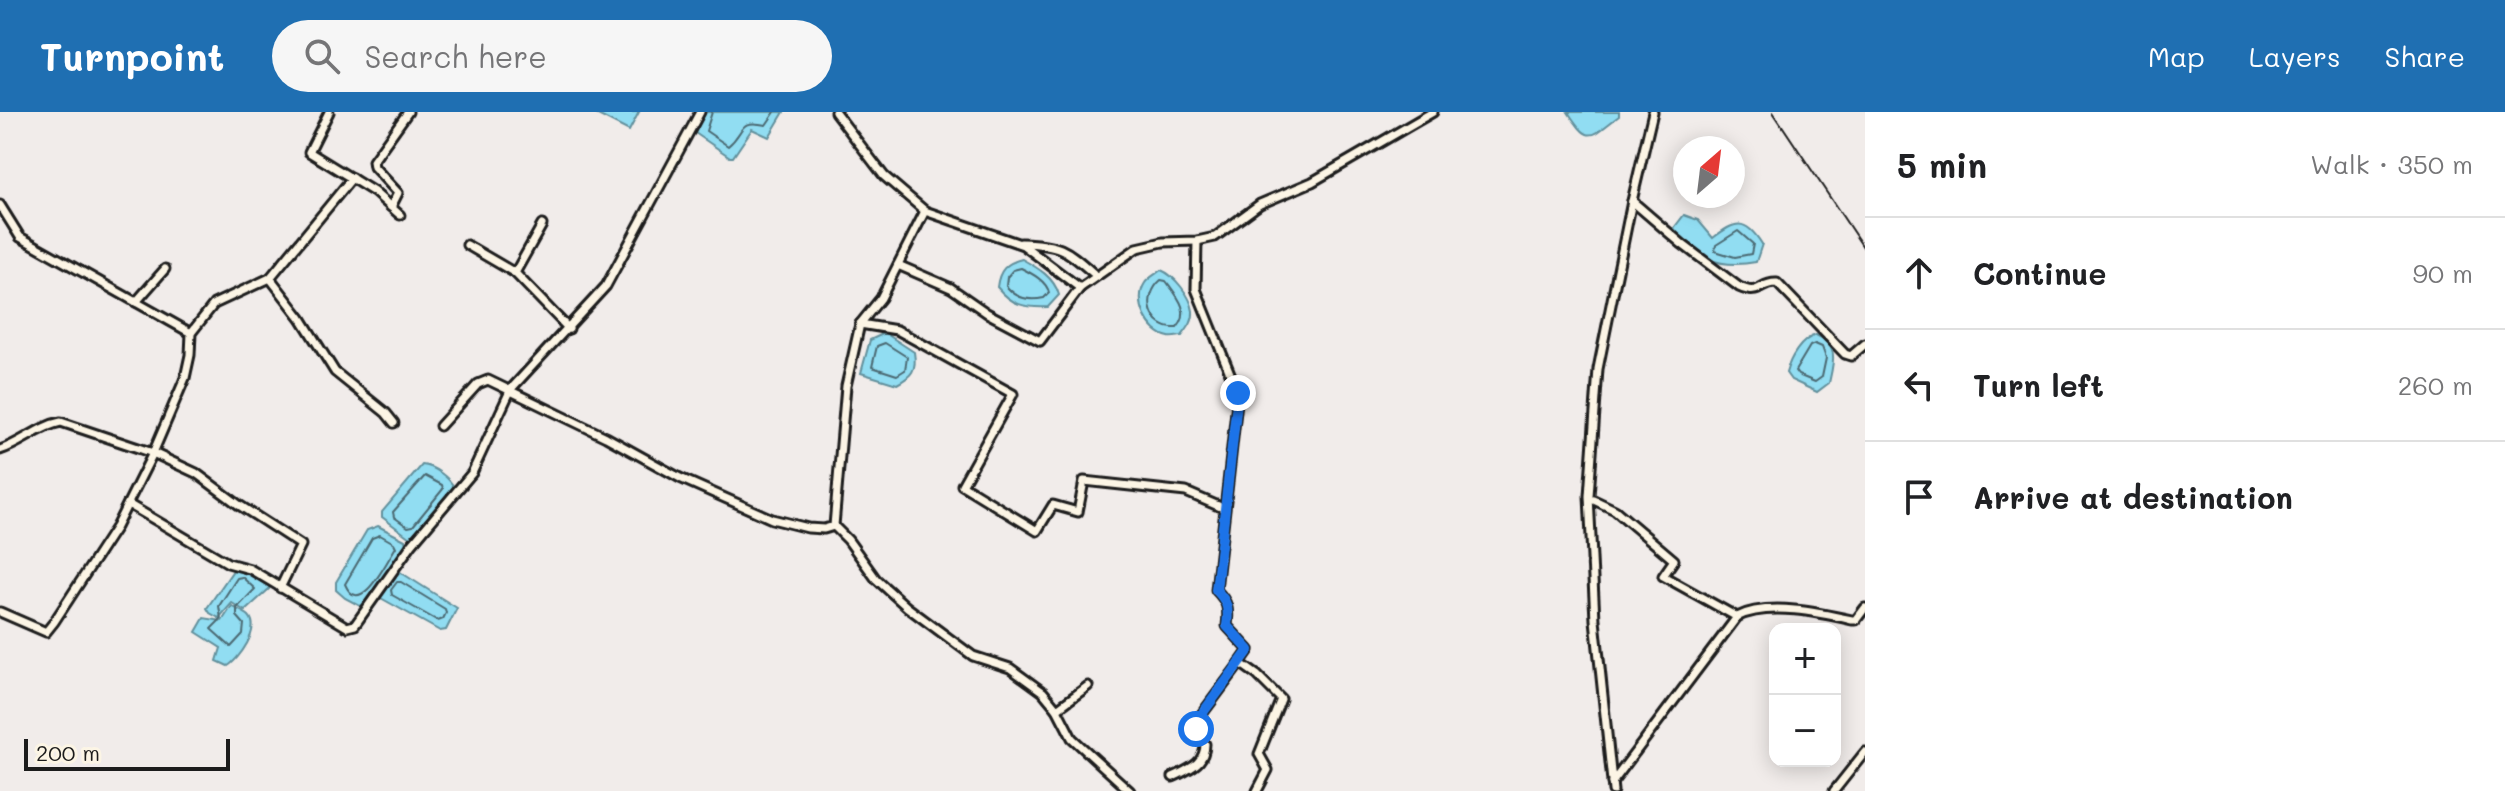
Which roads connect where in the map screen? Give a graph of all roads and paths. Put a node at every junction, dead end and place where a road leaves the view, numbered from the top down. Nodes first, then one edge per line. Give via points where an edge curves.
1 (329, 112) edge
2 (408, 112) edge
3 (700, 112) edge
4 (835, 112) edge
5 (1433, 112) edge
6 (1653, 112) edge
7 (352, 178) junction
8 (1632, 201) junction
9 (0, 205) edge
10 (391, 207) junction
11 (925, 211) junction
12 (400, 215) dead end
13 (542, 225) dead end
14 (1197, 241) junction
15 (1015, 242) junction
16 (467, 245) dead end
17 (898, 265) junction
18 (165, 269) dead end
19 (515, 273) junction
20 (1093, 273) dead end
21 (270, 278) junction
22 (1080, 288) junction
23 (136, 302) junction
24 (860, 324) junction
25 (569, 329) junction
26 (191, 333) junction
27 (1865, 344) edge
28 (511, 389) junction
29 (394, 423) dead end
30 (440, 426) dead end
31 (0, 450) edge
32 (153, 453) junction
33 (1594, 500) dead end
34 (128, 504) junction
35 (1223, 508) dead end
36 (834, 526) junction
37 (280, 588) junction
38 (1865, 608) edge
39 (0, 612) edge
40 (1737, 617) junction
41 (1856, 620) junction
42 (1865, 627) edge
43 (1240, 663) junction
44 (1088, 686) dead end
45 (1057, 709) junction
46 (1865, 752) edge
47 (1173, 777) dead end
48 (1612, 787) edge
49 (1130, 791) edge
50 (1257, 791) edge
51 (1834, 791) edge

1 - 7 street via 309,152
2 - 10 street via 373,161 398,193
3 - 25 street via 606,286
4 - 11 street via 884,176
5 - 14 street via 1312,182 1260,204 1215,237
6 - 8 street
7 - 10 street
7 - 21 street
8 - 27 street via 1739,287 1749,292 1777,283 1845,354 1856,354
8 - 48 street via 1598,369 1589,496
9 - 23 street via 20,237
10 - 12 street
11 - 15 street
11 - 17 street
13 - 19 street
14 - 22 street via 1137,248
14 - 43 street via 1196,289 1238,393 1216,590 1229,608 1227,626 1249,650
15 - 20 street via 1053,244
15 - 22 street
16 - 19 street
17 - 22 street via 951,288 1040,341
17 - 24 street
18 - 23 street
19 - 25 street
21 - 26 street via 214,304
21 - 29 street via 335,372
23 - 26 street
24 - 35 street via 897,330 1013,394 962,485 1037,531 1053,505 1078,512 1084,481 1186,492
24 - 36 street via 846,386
25 - 28 street
26 - 32 street via 185,378
28 - 30 street via 483,381
28 - 36 street via 680,478 772,519 808,528
28 - 37 street via 472,473 412,544 355,625 347,627
31 - 32 street via 61,422
32 - 34 street
32 - 37 street via 196,473 301,545
33 - 40 street via 1615,510 1674,560 1663,576
34 - 37 street
34 - 39 street via 46,632
36 - 45 street via 876,579 907,607 973,656 1010,668
38 - 41 street
40 - 41 street via 1770,610 1825,612
40 - 48 street
41 - 42 street
43 - 47 street via 1196,722 1204,755
43 - 50 street via 1281,699 1259,754 1268,770
44 - 45 street
45 - 49 street via 1072,738
46 - 51 street

